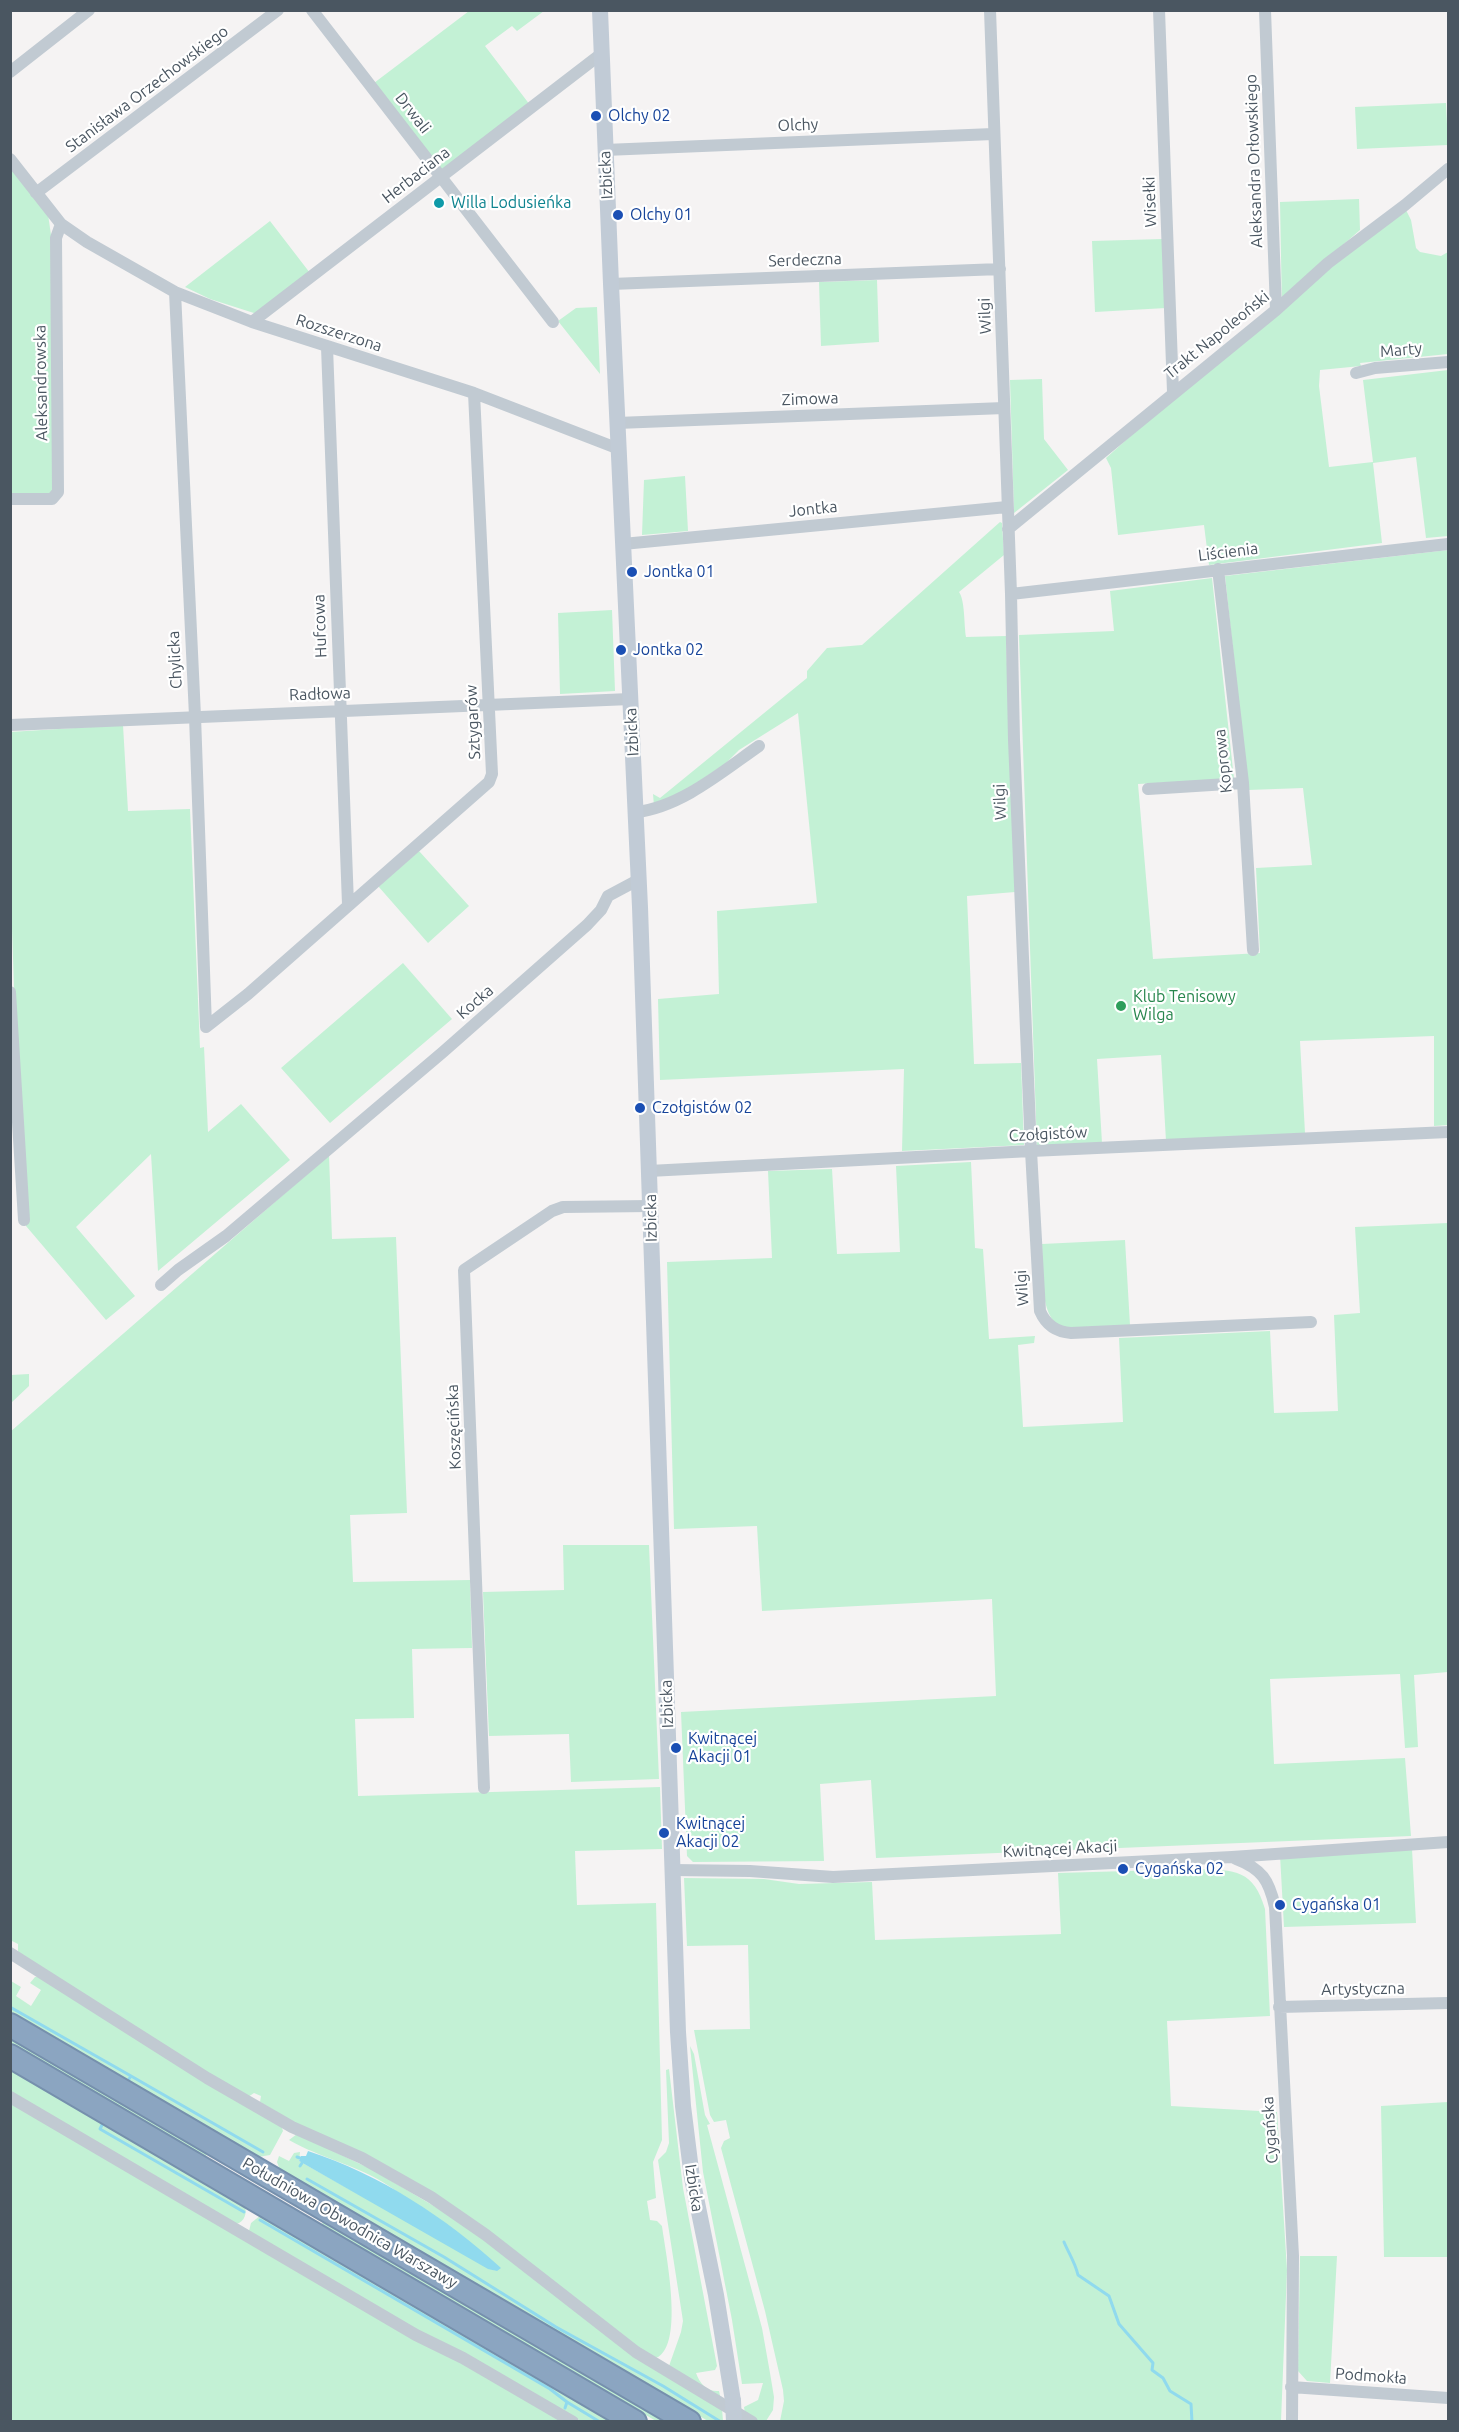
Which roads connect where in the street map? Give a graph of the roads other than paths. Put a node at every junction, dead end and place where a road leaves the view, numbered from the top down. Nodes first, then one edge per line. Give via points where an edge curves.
1 (89, 10) edge
2 (278, 10) edge
3 (312, 10) edge
4 (600, 10) edge
5 (990, 10) edge
6 (1159, 10) edge
7 (1265, 10) edge
8 (601, 54) junction
9 (10, 72) edge
10 (993, 134) junction
11 (605, 150) junction
12 (10, 159) edge
13 (1449, 169) edge
14 (442, 176) junction
15 (36, 193) junction
16 (62, 224) junction
17 (1000, 269) junction
18 (610, 284) junction
19 (175, 291) junction
20 (1276, 310) junction
21 (252, 322) junction
22 (553, 322) dead end
23 (327, 347) junction
24 (1449, 362) edge
25 (1356, 373) dead end
26 (1173, 392) junction
27 (474, 393) junction
28 (1004, 408) junction
29 (617, 423) junction
30 (619, 449) junction
31 (10, 499) edge
32 (1006, 507) junction
33 (1008, 529) junction
34 (623, 544) junction
35 (1449, 544) edge
36 (1218, 569) junction
37 (1011, 594) junction
38 (630, 699) junction
39 (489, 705) junction
40 (339, 710) junction
41 (195, 716) junction
42 (10, 724) edge
43 (759, 746) dead end
44 (1242, 783) junction
45 (1148, 789) dead end
46 (636, 812) junction
47 (639, 880) junction
48 (348, 904) junction
49 (1254, 950) dead end
50 (10, 992) edge
51 (206, 1026) joint
52 (1449, 1132) edge
53 (1031, 1151) junction
54 (649, 1171) junction
55 (651, 1206) junction
56 (24, 1220) dead end
57 (161, 1285) dead end
58 (1311, 1322) dead end
59 (484, 1788) dead end
60 (1449, 1842) edge
61 (1232, 1857) junction
62 (673, 1870) junction
63 (10, 1953) edge
64 (1449, 2003) edge
65 (1279, 2007) junction
66 (10, 2025) edge
67 (10, 2056) edge
68 (10, 2097) edge
69 (1291, 2387) junction
70 (1449, 2398) edge
71 (573, 2421) edge
72 (634, 2421) edge
73 (689, 2421) edge
74 (734, 2421) edge
75 (752, 2421) edge
76 (1292, 2421) edge

1 - 9 street
2 - 15 street, Stanisława Orzechowskiego
3 - 14 street, Drwali
4 - 8 street, Izbicka
5 - 10 street, Wilgi
6 - 26 street, Wisełki
7 - 20 street, Aleksandra Orłowskiego
8 - 11 street, Izbicka
8 - 14 street, Herbaciana
10 - 11 street, Olchy
10 - 17 street, Wilgi
11 - 18 street, Izbicka
12 - 15 street, Rozszerzona
13 - 20 street, Trakt Napoleoński via 1328,263
14 - 21 street, Herbaciana
14 - 22 street, Drwali
15 - 16 street, Rozszerzona
16 - 19 street, Rozszerzona
16 - 31 street, Aleksandrowska via 56,238 58,492 48,500
17 - 18 street, Serdeczna
17 - 28 street, Wilgi
18 - 29 street, Izbicka
19 - 21 street, Rozszerzona
19 - 41 street, Chylicka
20 - 26 street, Trakt Napoleoński
21 - 23 street, Rozszerzona
23 - 27 street, Rozszerzona
23 - 40 street, Hufcowa
24 - 25 street, Marty
26 - 33 street, Trakt Napoleoński
27 - 30 street, Rozszerzona
27 - 39 street, Sztygarów
28 - 29 street, Zimowa
28 - 32 street, Wilgi
29 - 30 street, Izbicka
30 - 34 street, Izbicka
32 - 33 street, Wilgi
32 - 34 street, Jontka
33 - 37 street, Wilgi
34 - 38 street, Izbicka
35 - 36 street, Liścienia
36 - 37 street, Liścienia
36 - 44 street, Koprowa
37 - 53 street, Wilgi
38 - 39 street, Radłowa
38 - 46 street, Izbicka
39 - 40 street, Radłowa
39 - 48 street, Sztygarów via 489,782
40 - 41 street, Radłowa
40 - 48 street, Hufcowa
41 - 42 street, Radłowa
41 - 51 street, Chylicka
43 - 46 street via 677,799
44 - 45 street
44 - 49 street, Koprowa
46 - 47 street, Izbicka
47 - 54 street, Izbicka
47 - 57 street, Kocka via 608,896 586,925 443,1052 226,1236
48 - 51 street, Sztygarów via 248,994
50 - 56 street
52 - 53 street, Czołgistów
53 - 54 street, Czołgistów
53 - 58 street, Wilgi via 1040,1311 1056,1330 1071,1333
54 - 55 street, Izbicka
55 - 59 street, Koszęcińska via 563,1207 464,1270
55 - 62 street, Izbicka
60 - 61 street, Kwitnącej Akacji
61 - 62 street, Kwitnącej Akacji via 833,1877 750,1870
61 - 65 street, Cygańska via 1251,1864 1271,1889
62 - 74 street, Izbicka, bridge via 683,2106
63 - 75 street via 292,2127 362,2158 431,2197 636,2352
64 - 65 street, Artystyczna
65 - 69 street, Cygańska via 1293,2256
66 - 73 highway, Południowa Obwodnica Warszawy
67 - 72 highway, Południowa Obwodnica Warszawy
68 - 71 street via 416,2335
69 - 70 street, Podmokła
69 - 76 street, Cygańska

